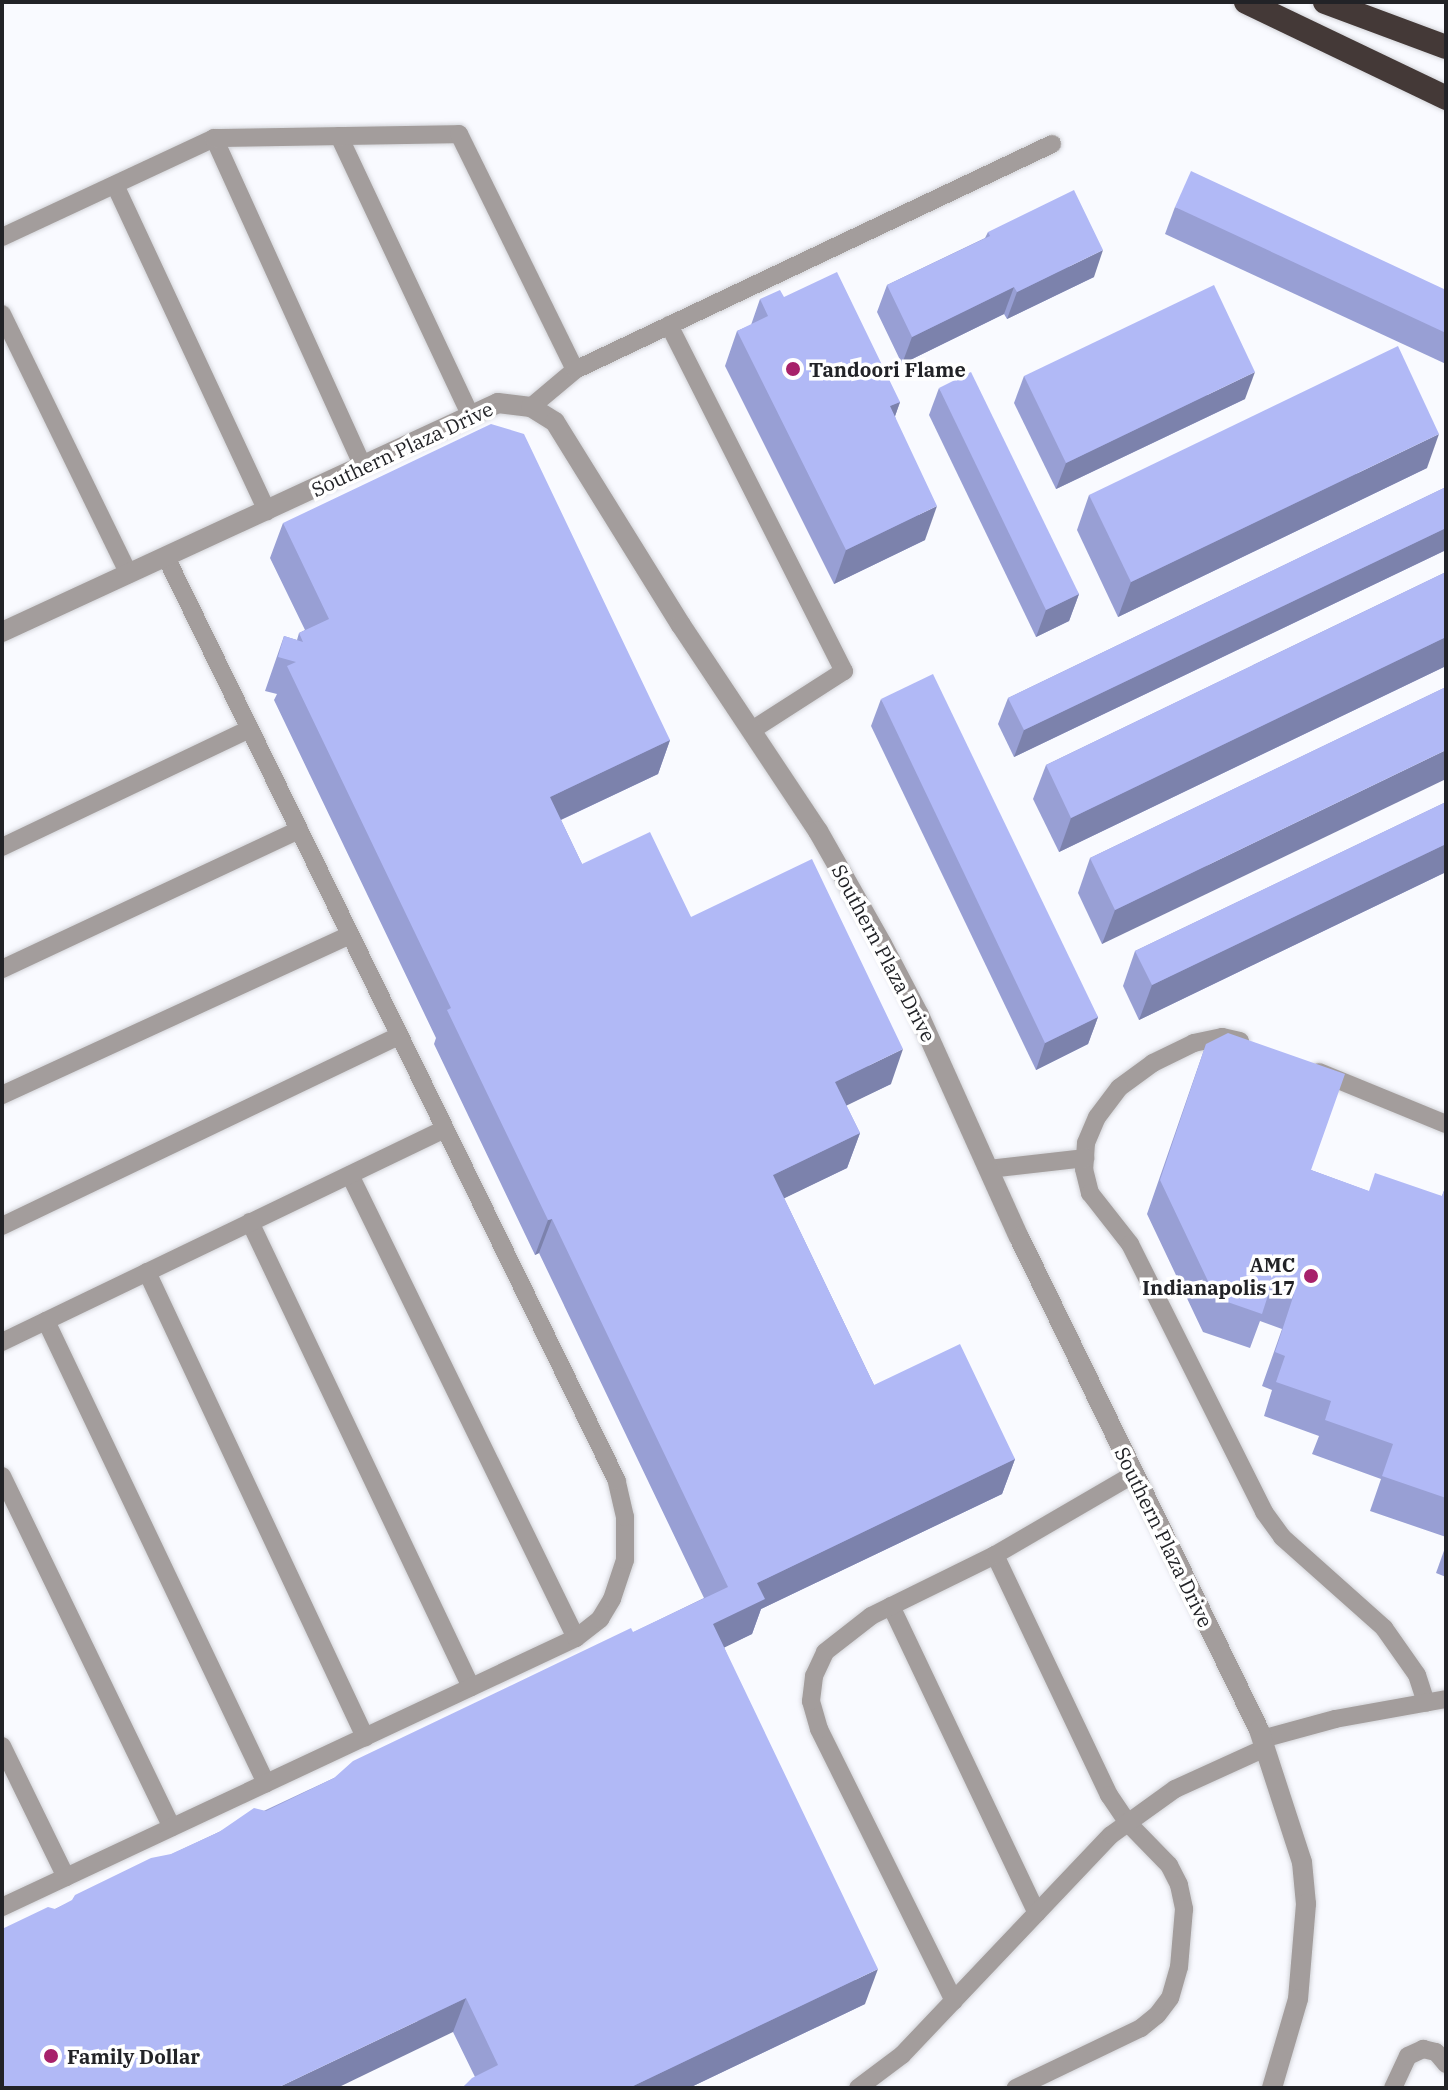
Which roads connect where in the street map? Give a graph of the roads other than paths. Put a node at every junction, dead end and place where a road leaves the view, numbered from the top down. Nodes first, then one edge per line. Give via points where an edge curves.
1 (1246, 2) edge
2 (1325, 2) edge
3 (1446, 47) edge
4 (1446, 98) edge
5 (339, 136) junction
6 (214, 138) junction
7 (1052, 144) dead end
8 (115, 185) junction
9 (2, 237) edge
10 (2, 314) edge
11 (669, 325) junction
12 (575, 370) junction
13 (531, 407) junction
14 (471, 417) junction
15 (363, 467) junction
16 (267, 511) junction
17 (166, 557) junction
18 (129, 574) junction
19 (2, 632) edge
20 (249, 729) junction
21 (752, 730) junction
22 (299, 830) junction
23 (2, 847) edge
24 (350, 935) junction
25 (2, 969) edge
26 (399, 1036) junction
27 (1260, 1047) edge
28 (1297, 1062) edge
29 (2, 1095) edge
30 (1446, 1124) edge
31 (444, 1129) junction
32 (1085, 1158) junction
33 (989, 1169) junction
34 (350, 1175) junction
35 (250, 1222) junction
36 (2, 1226) edge
37 (147, 1272) junction
38 (46, 1321) junction
39 (2, 1342) edge
40 (1134, 1474) junction
41 (2, 1476) edge
42 (995, 1555) junction
43 (891, 1606) junction
44 (576, 1638) junction
45 (471, 1687) junction
46 (1446, 1699) edge
47 (1426, 1703) junction
48 (365, 1737) junction
49 (1264, 1743) junction
50 (2, 1746) edge
51 (266, 1783) junction
52 (1127, 1822) junction
53 (172, 1827) junction
54 (66, 1877) junction
55 (2, 1907) edge
56 (1037, 1913) junction
57 (954, 2001) junction
58 (1446, 2064) edge
59 (858, 2088) edge
60 (1016, 2088) edge
61 (1272, 2088) edge
62 (1393, 2088) edge

1 - 4 highway
2 - 3 highway
5 - 6 lane
5 - 12 lane via 459,134
5 - 14 lane
6 - 8 lane
6 - 15 lane
7 - 11 lane
8 - 9 lane
8 - 16 lane
10 - 18 lane
11 - 12 lane
11 - 21 lane via 844,671
12 - 13 lane
13 - 14 street, Southern Plaza Drive via 498,403
13 - 21 street, Southern Plaza Drive via 555,422
14 - 15 street, Southern Plaza Drive
15 - 16 street, Southern Plaza Drive
16 - 17 street, Southern Plaza Drive
17 - 18 street, Southern Plaza Drive
17 - 20 lane
18 - 19 street, Southern Plaza Drive
20 - 22 lane
20 - 23 lane
21 - 33 street, Southern Plaza Drive via 882,944
22 - 24 lane
22 - 25 lane
24 - 26 lane
24 - 29 lane
26 - 31 lane
26 - 36 lane
27 - 32 lane via 1222,1037 1194,1043 1153,1063 1119,1088 1097,1117
28 - 30 lane
31 - 34 lane
31 - 44 lane via 617,1481 625,1517 625,1560 600,1619
32 - 33 lane
32 - 47 lane via 1090,1193 1130,1244 1264,1512 1282,1537 1384,1628 1417,1675
33 - 40 street, Southern Plaza Drive
34 - 35 lane
34 - 44 lane
35 - 37 lane
35 - 45 lane
37 - 38 lane
37 - 48 lane
38 - 39 lane
38 - 51 lane
40 - 42 lane
40 - 49 street, Southern Plaza Drive
41 - 53 lane
42 - 43 lane
42 - 52 lane via 1109,1795
43 - 56 lane
43 - 57 lane via 848,1631 825,1652 811,1701 819,1729
44 - 45 lane
45 - 48 lane
46 - 47 lane
47 - 49 lane via 1335,1719
48 - 51 lane
49 - 52 lane via 1175,1789
49 - 61 street, Southern Plaza Drive via 1302,1862 1306,1904 1298,1999
50 - 54 lane
51 - 53 lane
52 - 56 lane
52 - 60 lane via 1169,1865 1179,1885 1184,1909 1179,1967 1170,1998 1141,2028
53 - 54 lane
54 - 55 lane
56 - 57 lane
57 - 59 lane via 902,2055
58 - 62 lane via 1436,2052 1423,2049 1408,2056

